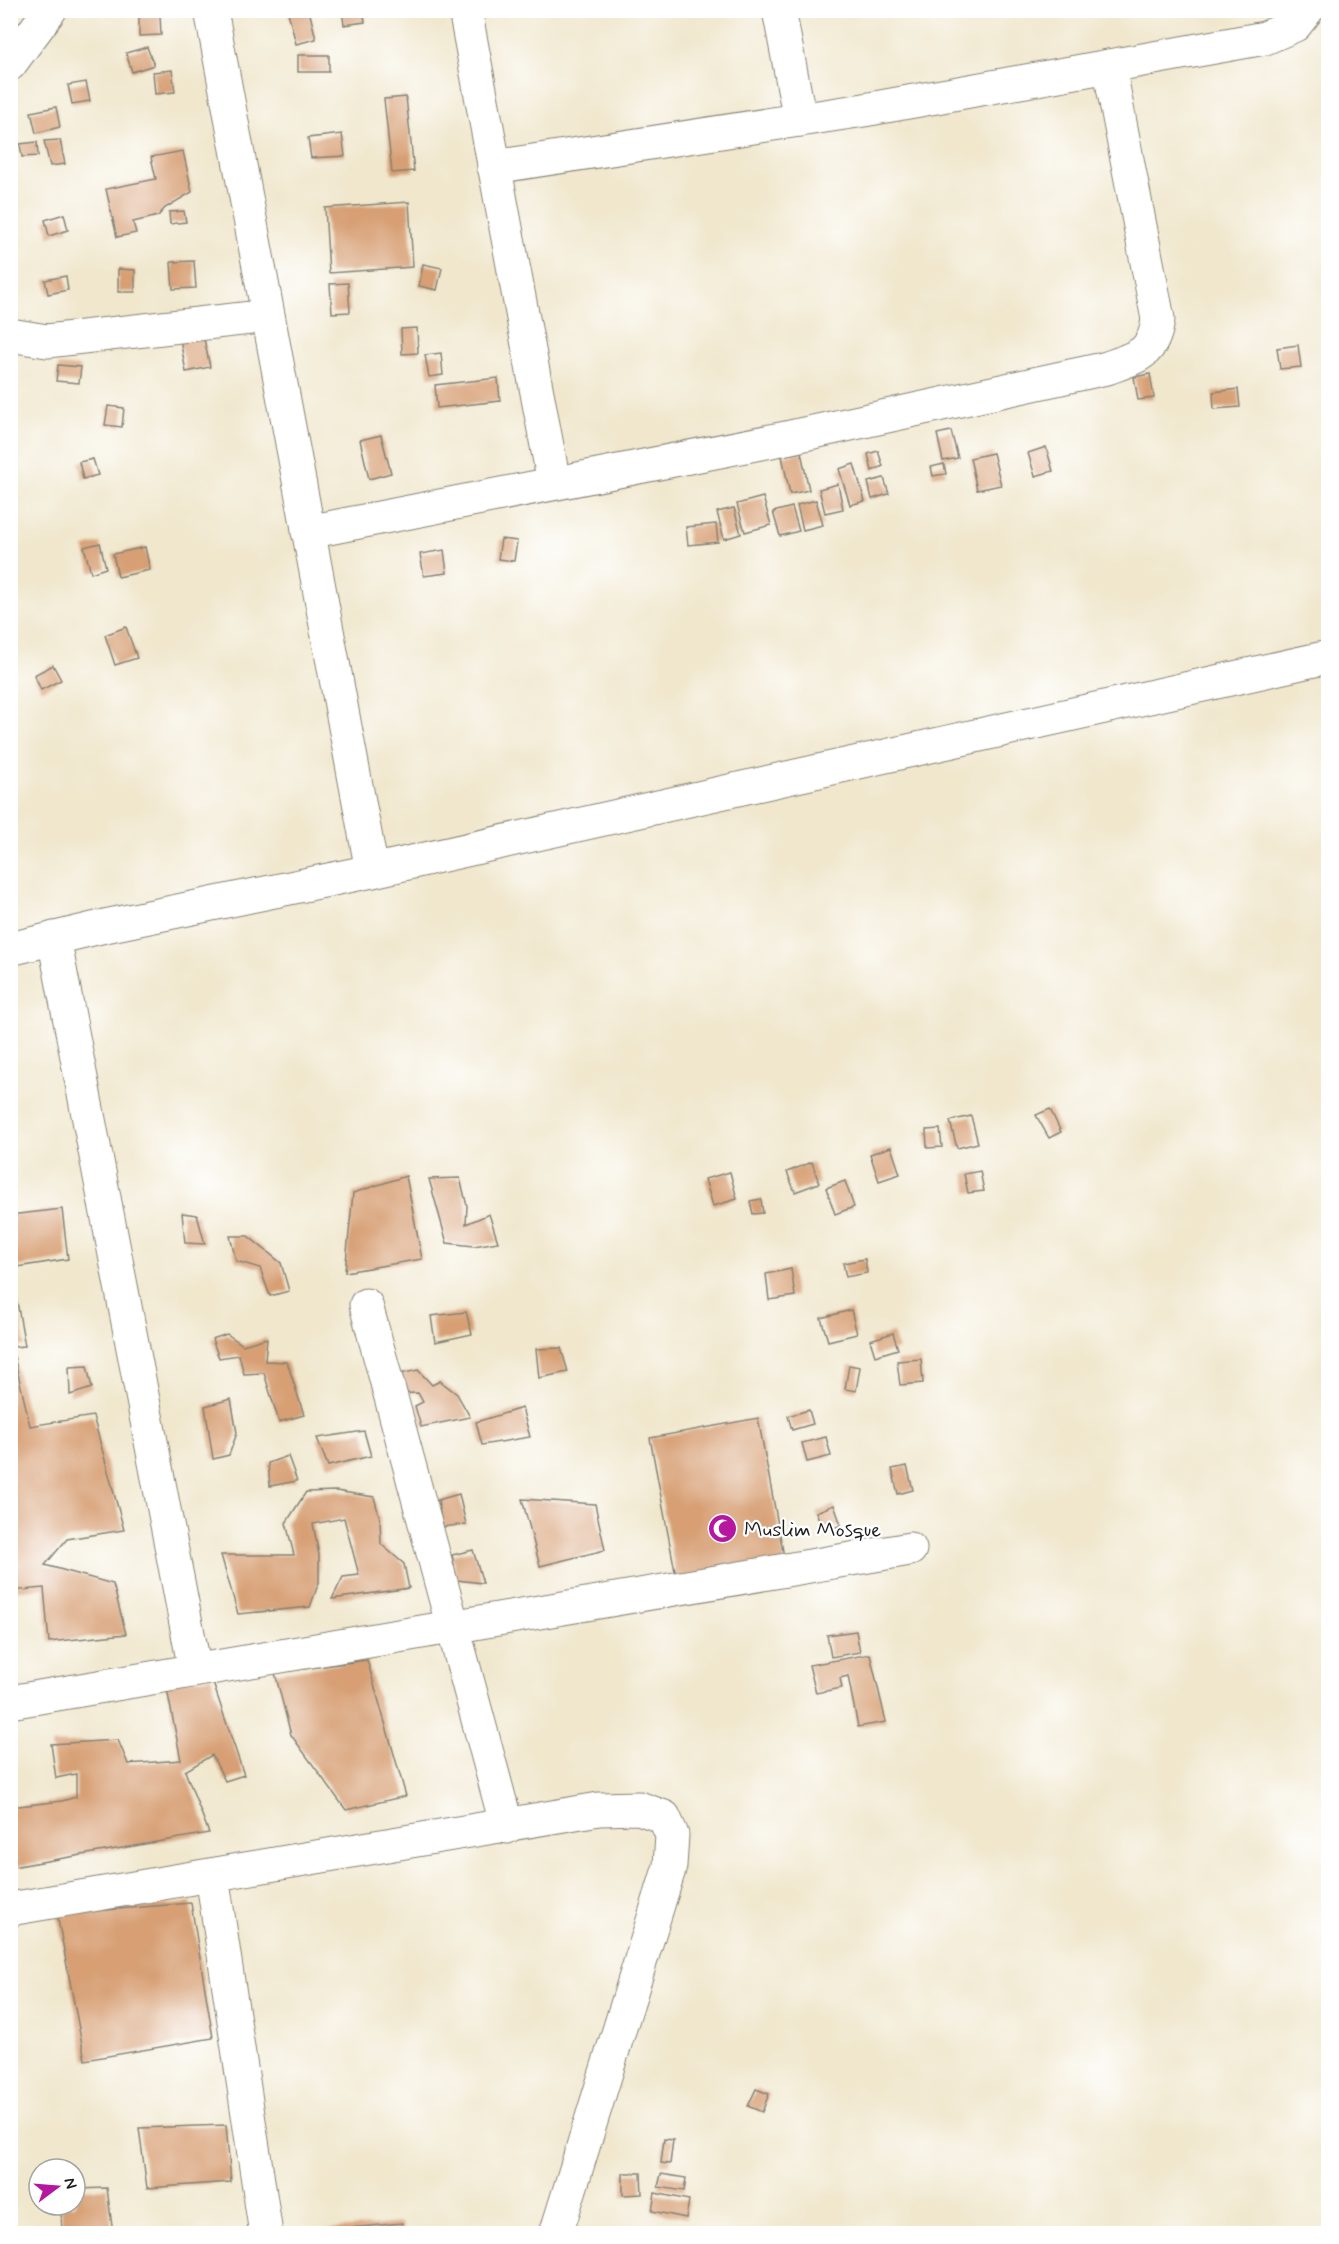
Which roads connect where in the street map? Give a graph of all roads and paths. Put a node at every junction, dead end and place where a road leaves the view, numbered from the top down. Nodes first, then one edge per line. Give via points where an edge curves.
1 (50, 10) edge
2 (211, 10) edge
3 (465, 10) edge
4 (779, 10) edge
5 (1307, 10) edge
6 (10, 64) edge
7 (1109, 66) junction
8 (800, 120) junction
9 (494, 167) junction
10 (268, 316) junction
11 (10, 335) edge
12 (554, 483) junction
13 (308, 532) junction
14 (1329, 657) edge
15 (372, 871) junction
16 (54, 938) junction
17 (10, 949) edge
18 (366, 1305) dead end
19 (910, 1549) dead end
20 (453, 1625) junction
21 (195, 1670) junction
22 (10, 1702) edge
23 (507, 1827) junction
24 (212, 1875) junction
25 (10, 1909) edge
26 (266, 2234) edge
27 (556, 2234) edge

1 - 6 street
2 - 10 street
3 - 9 street
4 - 8 street
5 - 7 street via 1295,25 1265,38
7 - 8 street
7 - 12 street via 1158,319 1151,345 1139,356 1073,376
8 - 9 street
9 - 12 street
10 - 11 street via 47,341
10 - 13 street
12 - 13 street
13 - 15 street
14 - 15 street
15 - 16 street
16 - 17 street
16 - 21 street
18 - 20 street
19 - 20 street
20 - 21 street
20 - 23 street
21 - 22 street
23 - 24 street
23 - 27 street via 599,1809 639,1808 664,1817 672,1835 670,1866
24 - 25 street
24 - 26 street

